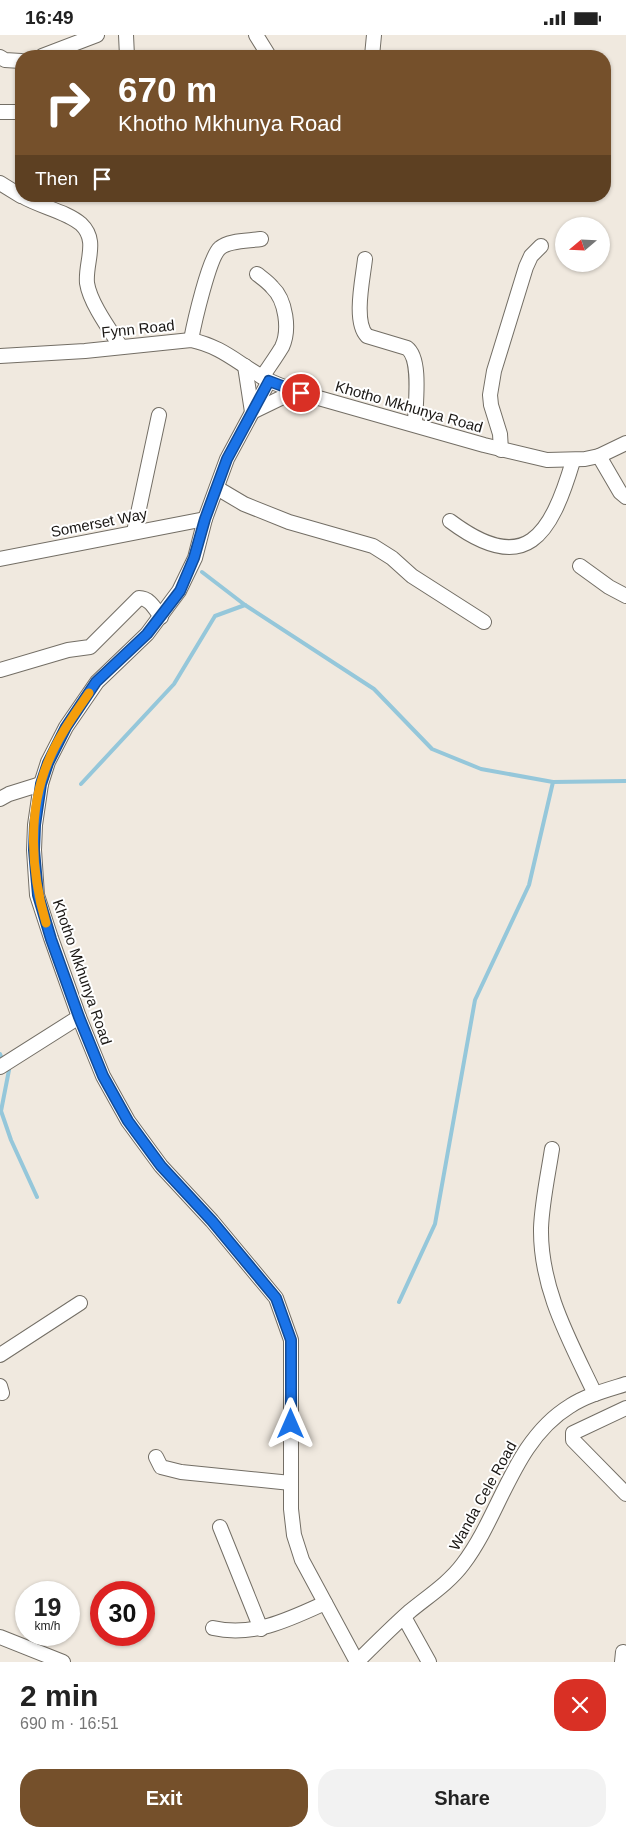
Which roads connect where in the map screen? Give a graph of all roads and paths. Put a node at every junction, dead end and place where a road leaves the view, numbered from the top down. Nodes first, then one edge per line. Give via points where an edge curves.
1 (98, 35) edge
2 (126, 35) edge
3 (256, 35) edge
4 (374, 35) edge
5 (58, 50) edge
6 (127, 50) edge
7 (265, 50) edge
8 (373, 50) edge
9 (0, 57) edge
10 (15, 61) edge
11 (0, 112) edge
12 (15, 112) edge
13 (0, 183) edge
14 (15, 192) edge
15 (32, 202) edge
16 (261, 239) dead end
17 (541, 246) dead end
18 (365, 259) dead end
19 (257, 275) dead end
20 (191, 340) junction
21 (121, 347) junction
22 (0, 356) edge
23 (245, 366) junction
24 (266, 379) junction
25 (301, 393) junction
26 (252, 411) junction
27 (159, 415) dead end
28 (415, 424) junction
29 (626, 443) edge
30 (501, 450) junction
31 (599, 456) junction
32 (572, 461) junction
33 (217, 488) junction
34 (626, 497) edge
35 (205, 519) junction
36 (450, 521) dead end
37 (134, 532) junction
38 (0, 559) edge
39 (580, 566) dead end
40 (626, 596) edge
41 (161, 617) junction
42 (484, 622) dead end
43 (0, 670) edge
44 (41, 784) junction
45 (0, 799) edge
46 (79, 1017) junction
47 (0, 1067) edge
48 (552, 1149) dead end
49 (80, 1303) dead end
50 (0, 1355) edge
51 (626, 1384) edge
52 (595, 1394) junction
53 (626, 1408) edge
54 (156, 1457) dead end
55 (291, 1483) junction
56 (626, 1494) edge
57 (220, 1527) dead end
58 (325, 1603) junction
59 (404, 1617) junction
60 (213, 1628) dead end
61 (261, 1629) junction
62 (0, 1637) edge
63 (63, 1662) edge
64 (357, 1662) edge
65 (429, 1662) edge

1 - 5 street
2 - 6 street
3 - 7 street
4 - 8 street
9 - 10 street
11 - 12 street
13 - 14 street
15 - 21 street via 65,214 82,225 89,235 92,243 87,283 101,315
16 - 20 street via 225,244 215,253
17 - 30 street via 526,267 494,371 491,405 500,433
18 - 28 street via 360,313 362,331 367,336 412,351 416,365
19 - 24 street via 279,296 286,322 283,345
20 - 21 street, Fynn Road
20 - 23 street, Fynn Road via 220,349
21 - 22 street, Fynn Road
23 - 24 street, Fynn Road
23 - 26 street
24 - 25 street, Khotho Mkhunya Road
24 - 26 street, Khotho Mkhunya Road
25 - 26 street via 285,396
25 - 28 street, Khotho Mkhunya Road
26 - 33 street, Khotho Mkhunya Road via 227,459
27 - 37 street
28 - 30 street, Khotho Mkhunya Road
29 - 31 street, Khotho Mkhunya Road
30 - 32 street, Khotho Mkhunya Road via 547,460
31 - 32 street, Khotho Mkhunya Road
31 - 34 street
32 - 36 street via 554,511 533,540 524,545 512,548 488,544
33 - 35 street, Khotho Mkhunya Road
33 - 42 street via 244,504 289,522 373,546 412,576
35 - 37 street, Somerset Way
35 - 41 street, Khotho Mkhunya Road via 180,591
37 - 38 street, Somerset Way
39 - 40 street
41 - 43 street via 150,602 139,598 90,647 68,650
41 - 44 street, Khotho Mkhunya Road via 96,682 66,727
44 - 45 street
44 - 46 street, Khotho Mkhunya Road via 34,850 38,895
46 - 47 street
46 - 55 street, Khotho Mkhunya Road via 103,1076 138,1137 276,1298 291,1340
48 - 52 street via 541,1227 543,1261 556,1309
49 - 50 street
51 - 52 street, Wanda Cele Road
52 - 59 street, Wanda Cele Road via 569,1406 546,1425 527,1448 462,1565
53 - 56 street via 572,1436
54 - 55 street via 161,1467 180,1472
55 - 58 street, Khotho Mkhunya Road via 294,1535 302,1560
57 - 61 street
58 - 61 street
58 - 64 street, Khotho Mkhunya Road
59 - 64 street, Wanda Cele Road
59 - 65 street
60 - 61 street via 228,1631
62 - 63 street

